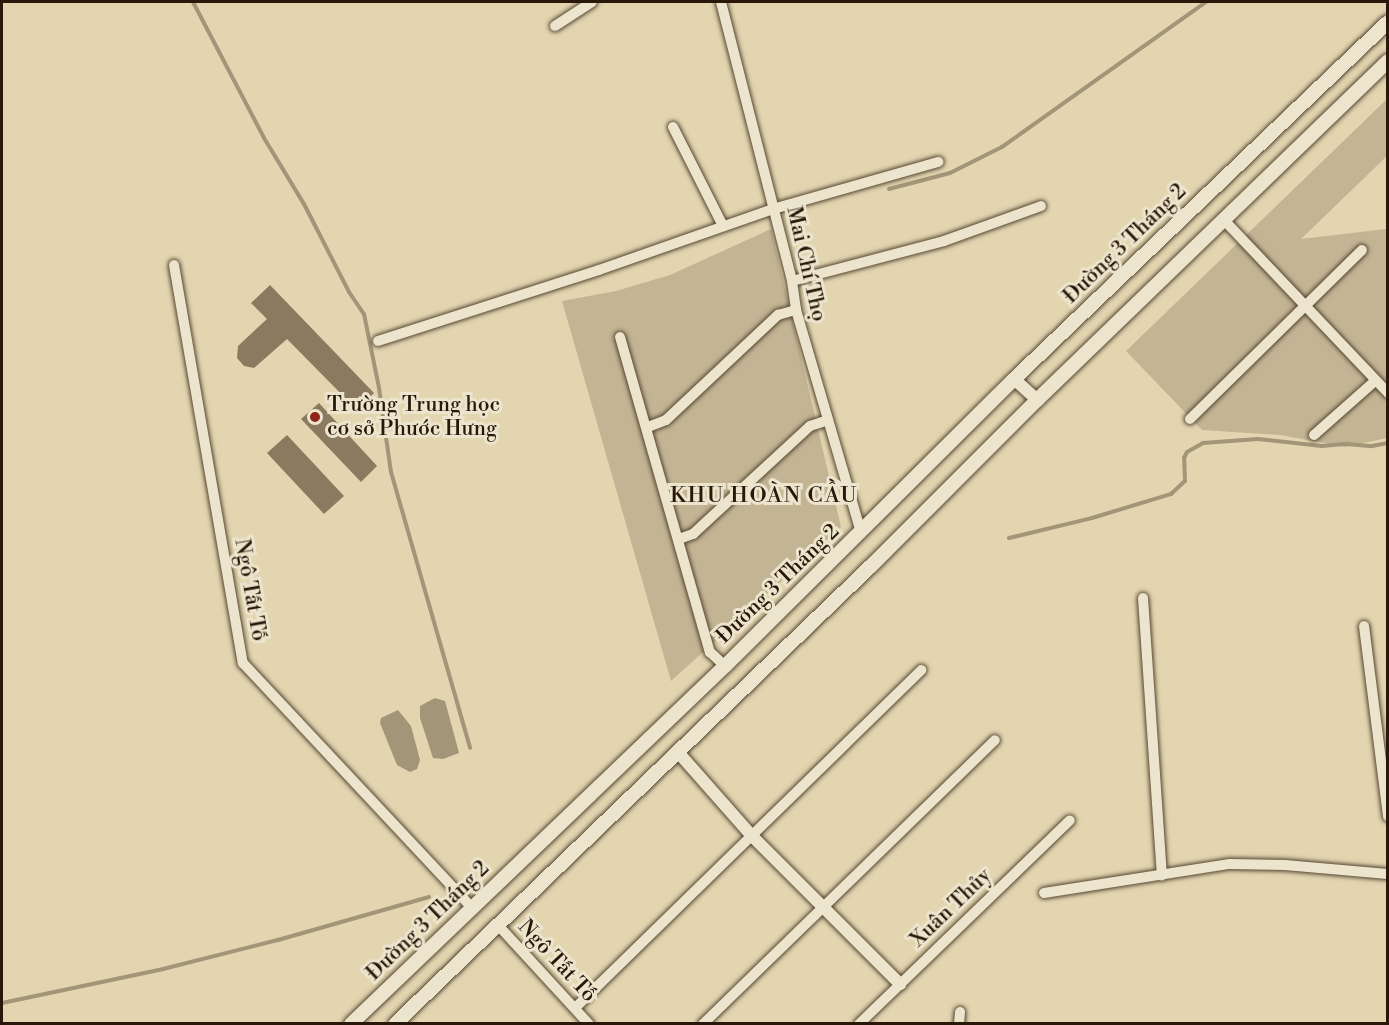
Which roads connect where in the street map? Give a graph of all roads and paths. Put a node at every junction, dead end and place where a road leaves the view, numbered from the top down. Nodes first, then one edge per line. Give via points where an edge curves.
1 (592, 2) edge
2 (721, 2) edge
3 (1388, 22) edge
4 (555, 26) dead end
5 (1388, 61) edge
6 (673, 127) dead end
7 (938, 162) dead end
8 (1041, 206) dead end
9 (774, 209) junction
10 (1223, 219) junction
11 (723, 226) junction
12 (1362, 250) dead end
13 (174, 265) dead end
14 (792, 281) junction
15 (1304, 306) junction
16 (796, 310) junction
17 (620, 337) dead end
18 (378, 341) dead end
19 (1014, 379) junction
20 (1376, 381) junction
21 (1388, 393) edge
22 (1037, 400) junction
23 (1190, 419) dead end
24 (828, 420) junction
25 (648, 428) junction
26 (1314, 435) dead end
27 (861, 533) junction
28 (679, 538) junction
29 (1143, 598) dead end
30 (1364, 626) dead end
31 (725, 666) junction
32 (921, 670) dead end
33 (995, 741) dead end
34 (676, 751) junction
35 (1388, 816) edge
36 (1070, 820) dead end
37 (751, 835) junction
38 (1388, 874) edge
39 (1162, 875) junction
40 (1044, 893) dead end
41 (472, 908) junction
42 (824, 908) junction
43 (497, 924) junction
44 (900, 984) junction
45 (575, 1008) junction
46 (351, 1023) edge
47 (395, 1023) edge
48 (589, 1023) edge
49 (703, 1023) edge
50 (859, 1023) edge

1 - 4 street
2 - 9 street, Mai Chí Thọ
3 - 19 main road, Đường 3 Tháng 2
5 - 10 main road
6 - 11 street
7 - 9 street
8 - 14 street via 944,241
9 - 11 street
9 - 14 street, Mai Chí Thọ
10 - 15 street
10 - 22 main road
11 - 18 street
12 - 15 street
13 - 41 street, Ngô Tất Tố via 243,663
14 - 16 street, Mai Chí Thọ
15 - 20 street
15 - 23 street
16 - 24 street, Mai Chí Thọ
16 - 25 street via 778,315 666,420
17 - 25 street
19 - 22 street
19 - 27 main road, Đường 3 Tháng 2
20 - 21 street
20 - 26 street
22 - 34 main road via 871,566
24 - 27 street, Mai Chí Thọ
24 - 28 street via 810,426 693,534
25 - 28 street
27 - 31 main road, Đường 3 Tháng 2
28 - 31 street via 710,652
29 - 39 street
30 - 35 street
31 - 41 main road, Đường 3 Tháng 2
32 - 37 street
33 - 42 street
34 - 37 street
34 - 43 main road
36 - 44 street, Xuân Thủy
37 - 42 street
37 - 45 street
38 - 39 street via 1230,864
39 - 40 street
41 - 46 main road, Đường 3 Tháng 2
42 - 44 street
42 - 49 street
43 - 45 street, Ngô Tất Tố
43 - 47 main road
44 - 50 street, Xuân Thủy
45 - 48 street, Ngô Tất Tố

